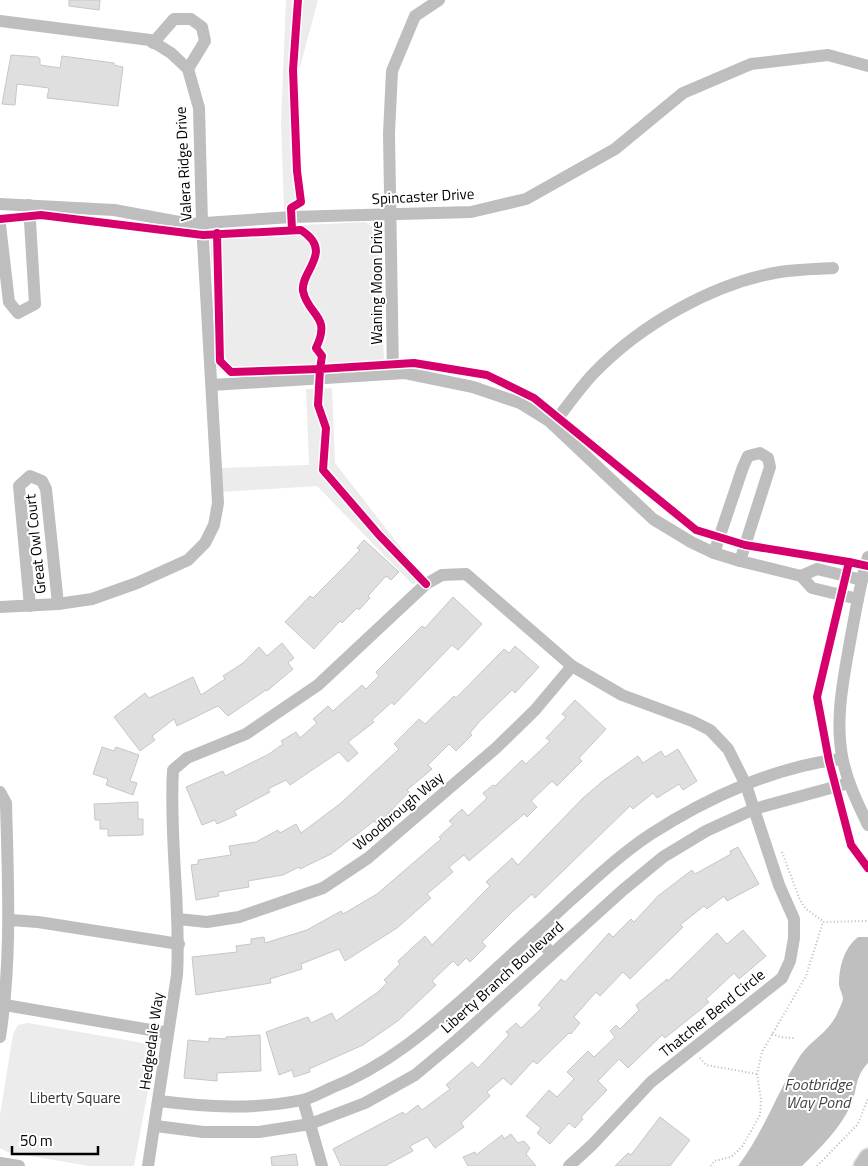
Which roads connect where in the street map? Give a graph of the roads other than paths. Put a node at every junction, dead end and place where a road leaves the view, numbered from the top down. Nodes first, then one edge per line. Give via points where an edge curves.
1 (439, 0) edge
2 (0, 21) edge
3 (153, 42) junction
4 (868, 66) edge
5 (188, 69) junction
6 (0, 204) edge
7 (29, 205) junction
8 (392, 213) junction
9 (0, 225) edge
10 (202, 229) junction
11 (833, 268) dead end
12 (393, 373) junction
13 (212, 385) junction
14 (553, 424) junction
15 (714, 553) junction
16 (740, 561) junction
17 (867, 561) edge
18 (801, 576) junction
19 (862, 580) junction
20 (426, 584) joint
21 (858, 599) junction
22 (58, 604) junction
23 (30, 606) junction
24 (0, 607) edge
25 (572, 666) junction
26 (842, 759) junction
27 (849, 783) junction
28 (0, 792) edge
29 (750, 797) junction
30 (868, 825) edge
31 (178, 919) junction
32 (10, 920) junction
33 (534, 934) junction
34 (179, 944) junction
35 (552, 954) junction
36 (5, 1005) junction
37 (168, 1033) junction
38 (0, 1037) edge
39 (303, 1100) junction
40 (159, 1101) junction
41 (310, 1124) junction
42 (156, 1126) junction
43 (868, 1157) edge
44 (0, 1162) edge
45 (19, 1166) edge
46 (148, 1166) edge
47 (322, 1166) edge
48 (569, 1166) edge
49 (862, 1166) edge

1 - 8 street, Waning Moon Drive via 415,16 392,71 389,133
2 - 3 street
3 - 5 street
3 - 5 street via 174,19 191,19 202,27 205,41
4 - 8 street, Spincaster Drive via 828,56 751,64 683,93 615,149 526,199 471,212
5 - 10 street, Valera Ridge Drive via 199,108
6 - 7 street, Spincaster Drive
7 - 9 street via 35,304 18,313 9,302
7 - 10 street, Spincaster Drive via 114,210
8 - 10 street, Spincaster Drive
8 - 12 street, Waning Moon Drive
10 - 13 street, Valera Ridge Drive
11 - 14 street via 781,272 746,280 680,307 593,374
12 - 13 street
12 - 14 street via 405,372 473,387 520,404
13 - 22 street, Valera Ridge Drive via 218,504 214,525 204,543 188,560 137,583 92,599
14 - 15 street via 653,519
15 - 16 street
15 - 16 street via 748,456 760,453 768,458 770,467
16 - 18 street
17 - 19 street
18 - 19 street via 817,569
18 - 21 street via 812,588
19 - 21 street
20 - 25 street, Thatcher Bend Circle via 442,575 466,574
20 - 31 street, Hedgedale Way via 318,685 246,734 187,758 173,770 171,800
21 - 26 street via 842,690
22 - 23 street, Valera Ridge Drive
22 - 23 street, Great Owl Court via 46,489 42,480 30,476 19,486
23 - 24 street, Valera Ridge Drive
25 - 29 street, Thatcher Bend Circle via 622,696 710,730 728,749
25 - 31 street, Woodbrough Way via 535,710 496,748 385,846 323,888 239,917 207,922
26 - 27 street
26 - 29 street, Liberty Branch Boulevard via 775,775
27 - 29 street, Liberty Branch Boulevard
27 - 30 street
28 - 32 street via 6,803
29 - 33 street, Liberty Branch Boulevard via 694,809 650,834
29 - 35 street, Liberty Branch Boulevard via 706,831 663,857
29 - 48 street, Thatcher Bend Circle via 779,885 794,919 790,961 782,978 650,1082
31 - 34 street, Hedgedale Way
32 - 34 street
32 - 36 street
33 - 35 street
33 - 39 street, Liberty Branch Boulevard via 399,1053 355,1079
34 - 37 street, Hedgedale Way
35 - 41 street, Liberty Branch Boulevard via 415,1075 365,1103
36 - 37 street
36 - 38 street
37 - 40 street, Hedgedale Way
39 - 40 street, Liberty Branch Boulevard via 257,1107 204,1107
39 - 41 street
40 - 42 street, Hedgedale Way
41 - 42 street, Liberty Branch Boulevard via 258,1132 203,1132
41 - 47 street
42 - 46 street, Hedgedale Way
43 - 49 main road
44 - 45 street

